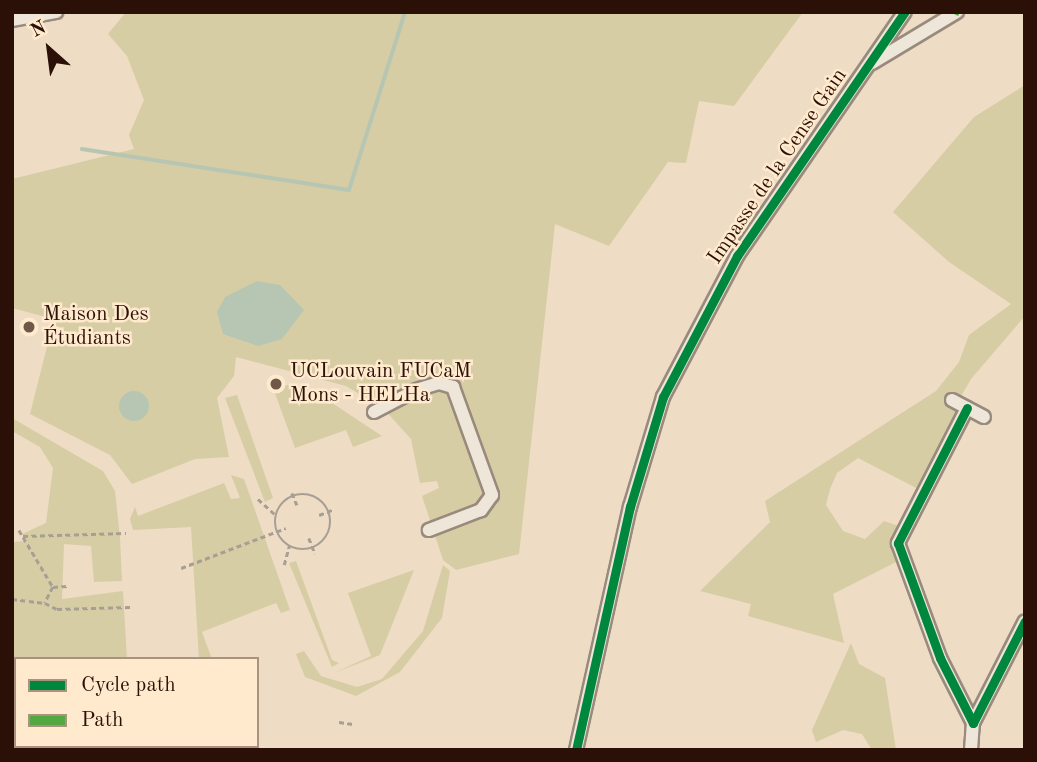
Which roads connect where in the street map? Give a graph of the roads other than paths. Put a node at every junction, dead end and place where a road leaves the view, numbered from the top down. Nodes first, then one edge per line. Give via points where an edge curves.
1 (56, 12) edge
2 (905, 12) edge
3 (957, 12) edge
4 (12, 20) edge
5 (869, 65) junction
6 (952, 400) dead end
7 (967, 408) junction
8 (374, 412) dead end
9 (984, 417) dead end
10 (429, 530) dead end
11 (1025, 621) edge
12 (973, 723) junction
13 (576, 750) edge
14 (971, 750) edge

1 - 4 street
2 - 5 street, Impasse de la Cense Gain
3 - 5 street, Impasse de la Cense Gain
5 - 13 street, Impasse de la Cense Gain via 737,256 663,397 633,495
6 - 7 street
7 - 9 street
7 - 12 street via 898,543 935,645
8 - 10 street via 416,390 439,383 453,387 492,495 481,510
11 - 12 street
12 - 14 street

